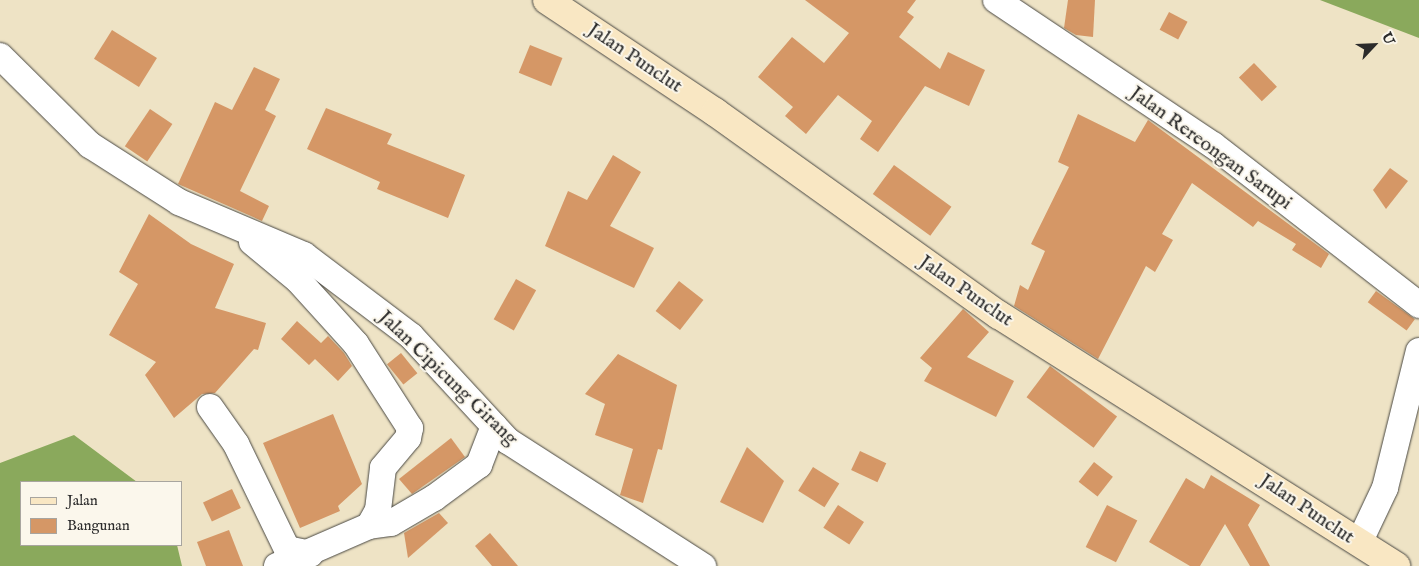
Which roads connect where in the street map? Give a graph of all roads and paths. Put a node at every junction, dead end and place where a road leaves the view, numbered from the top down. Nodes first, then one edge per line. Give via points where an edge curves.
1 (996, 0) edge
2 (557, 3) edge
3 (0, 56) edge
4 (230, 224) junction
5 (1419, 305) edge
6 (1419, 351) edge
7 (210, 407) dead end
8 (494, 426) junction
9 (369, 526) junction
10 (1359, 544) junction
11 (310, 554) junction
12 (277, 566) edge
13 (703, 566) edge
14 (1396, 566) edge

1 - 5 street, Jalan Rereongan Sarupi via 1213,145
2 - 10 main road, Jalan Punclut via 999,316
3 - 4 street, Jalan Cipicung Girang via 90,145 179,202
4 - 8 street, Jalan Cipicung Girang via 304,255 380,310
4 - 9 street via 298,280 356,344 410,428 408,438 383,468 378,510
6 - 10 street via 1385,488
7 - 11 street via 236,444 287,549
8 - 9 street via 479,465 391,523
8 - 13 street, Jalan Cipicung Girang via 508,440
9 - 11 street
10 - 14 main road, Jalan Punclut
11 - 12 street

